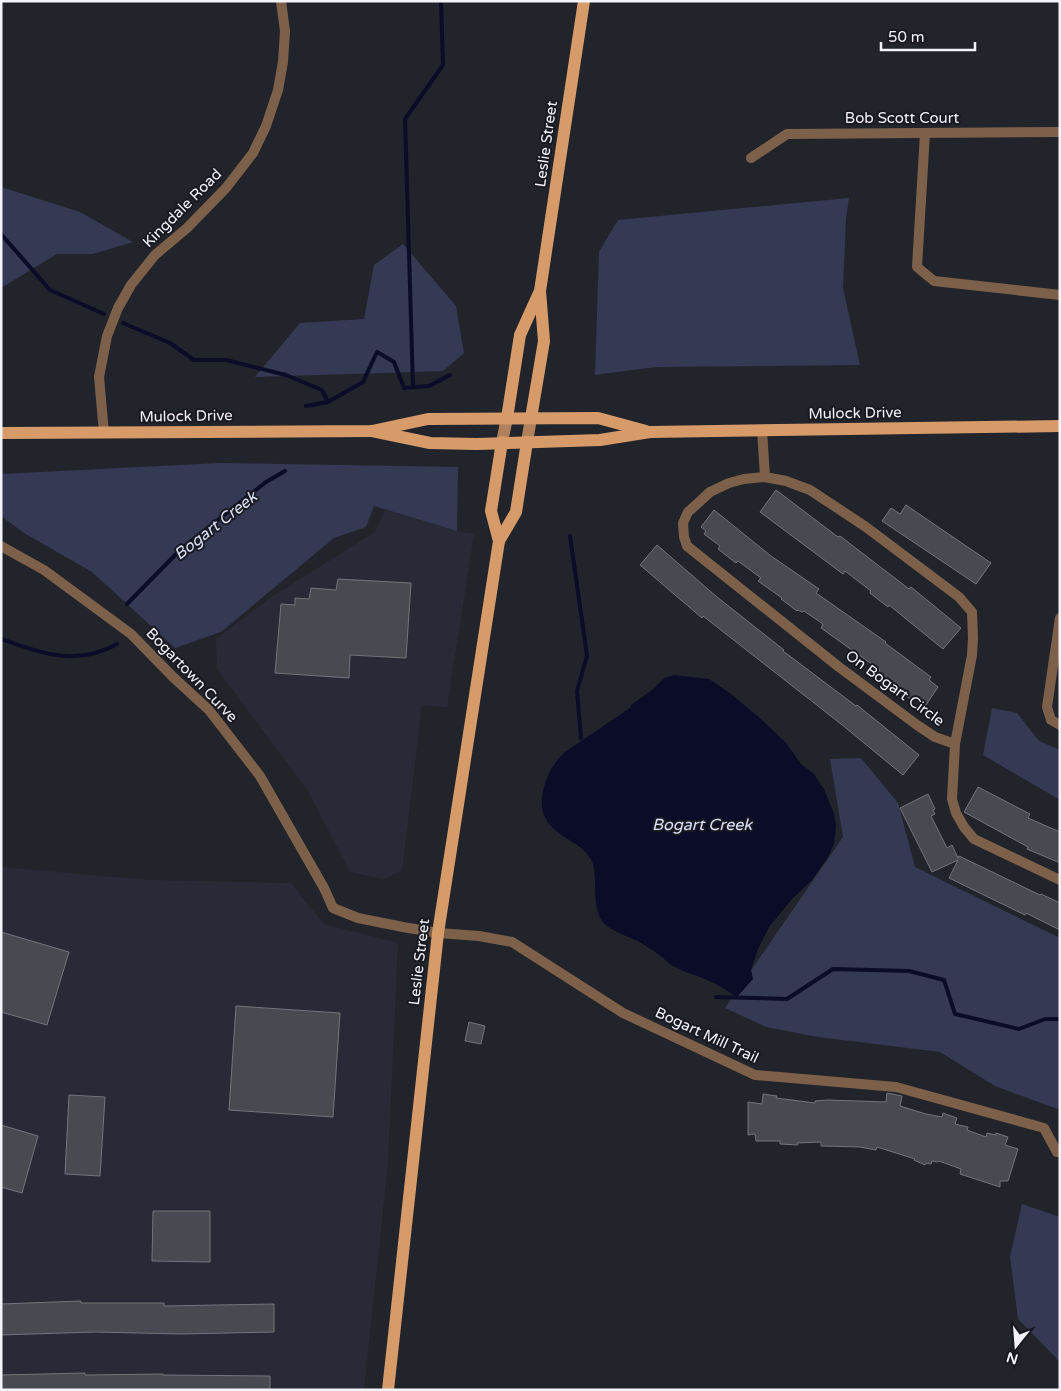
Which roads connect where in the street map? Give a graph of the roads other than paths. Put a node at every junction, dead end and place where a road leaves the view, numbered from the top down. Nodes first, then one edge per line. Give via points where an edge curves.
1 (281, 1) edge
2 (584, 1) edge
3 (1060, 132) edge
4 (925, 133) junction
5 (751, 158) dead end
6 (540, 291) junction
7 (1060, 295) edge
8 (507, 418) junction
9 (531, 418) junction
10 (1060, 426) edge
11 (762, 430) junction
12 (372, 431) junction
13 (650, 432) junction
14 (1, 433) edge
15 (104, 433) junction
16 (502, 442) junction
17 (526, 442) junction
18 (765, 477) junction
19 (499, 541) junction
20 (1, 546) edge
21 (1060, 618) edge
22 (1060, 725) edge
23 (955, 744) junction
24 (1060, 880) edge
25 (438, 933) junction
26 (1057, 1152) dead end
27 (388, 1390) edge

1 - 15 street, Kingdale Road via 285,31 283,62 266,126 253,153 226,188 155,255 131,284 106,336 99,377
2 - 6 main road, Leslie Street
3 - 4 street, Bob Scott Court
4 - 5 street, Bob Scott Court via 787,134
4 - 7 street via 917,267 934,281
6 - 8 main road, Leslie Street via 520,335
6 - 9 main road, Leslie Street via 544,341
8 - 9 main road, Mulock Drive
8 - 12 main road, Mulock Drive via 428,419
8 - 16 main road, Leslie Street
9 - 13 main road, Mulock Drive via 598,418
9 - 17 main road, Leslie Street
10 - 11 main road, Mulock Drive
11 - 13 main road, Mulock Drive
11 - 18 street
12 - 15 main road, Mulock Drive
12 - 16 main road, Mulock Drive via 430,443
13 - 17 main road, Mulock Drive via 600,440
14 - 15 main road, Mulock Drive
16 - 17 main road, Mulock Drive
16 - 19 main road, Leslie Street via 491,511
17 - 19 main road, Leslie Street via 516,512
18 - 23 street, On Bogart Circle via 810,490 881,538 959,597 972,612 972,655
18 - 23 street, On Bogart Circle via 729,483 710,492 688,512 683,523 687,546 917,725 935,737
19 - 25 main road, Leslie Street
20 - 25 street, Bogartown Curve via 44,570 131,634 209,710 260,776 333,908 358,918
21 - 22 street via 1048,708 1052,720
23 - 24 street via 952,799 964,827 974,839
25 - 26 street, Bogart Mill Trail via 512,942 623,1013 755,1075 896,1087 1044,1128
25 - 27 main road, Leslie Street

